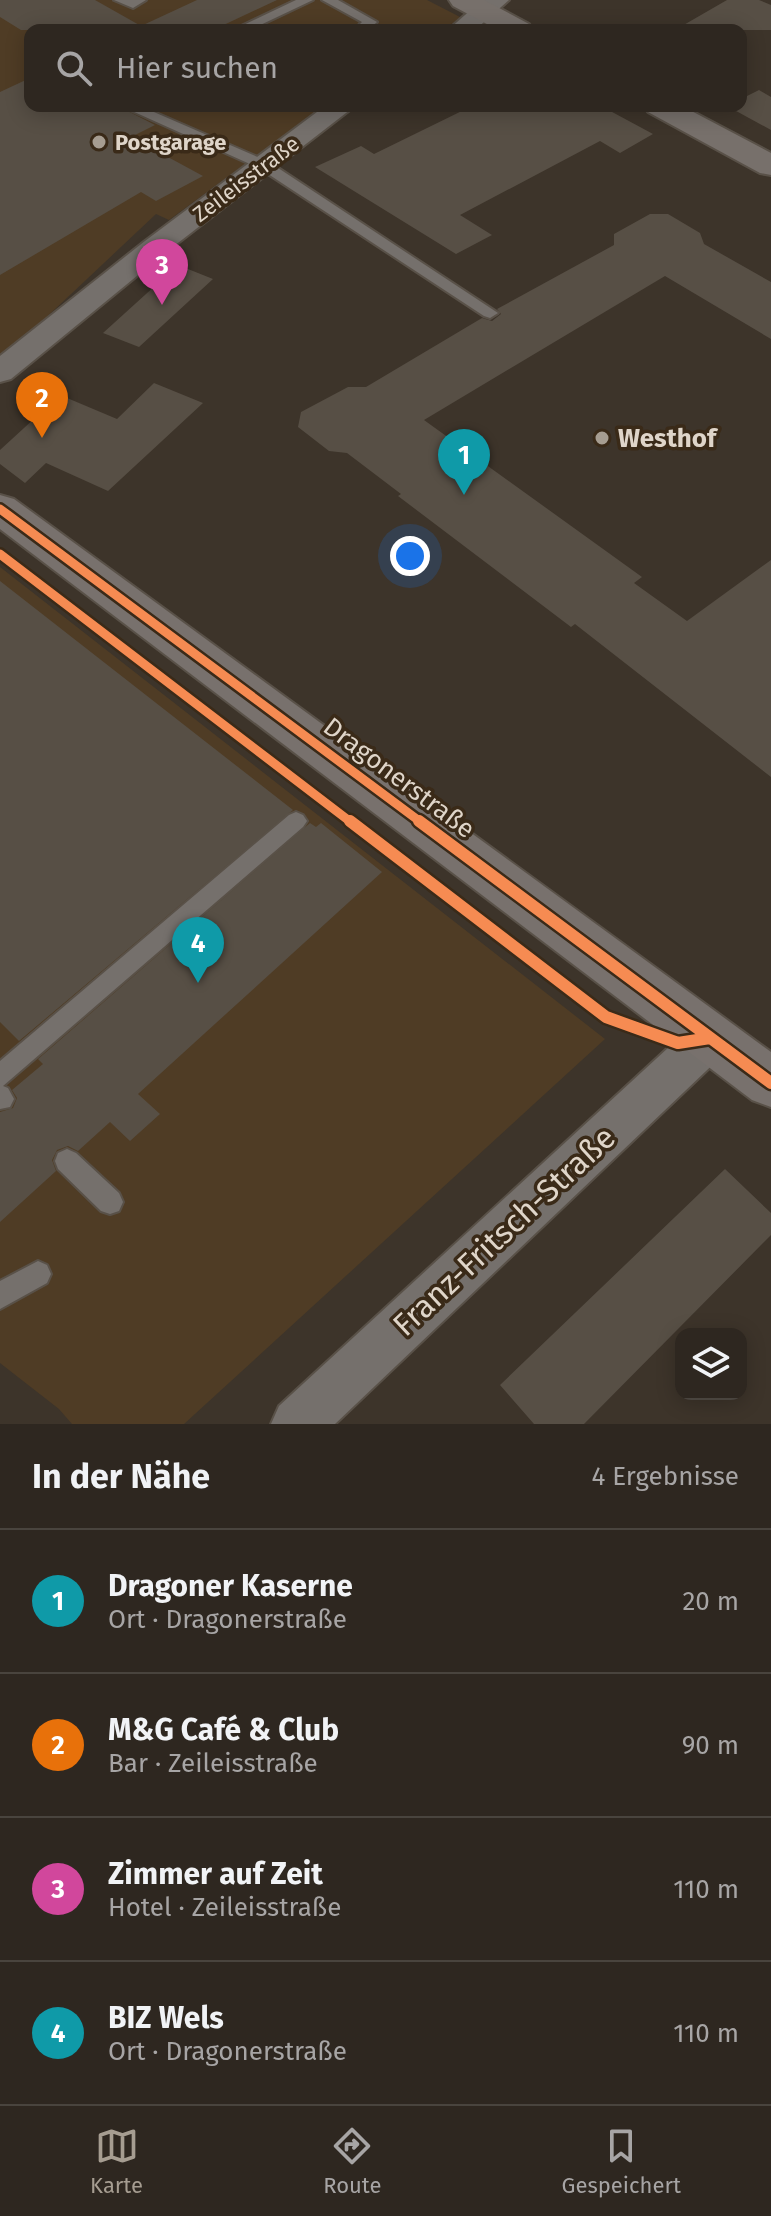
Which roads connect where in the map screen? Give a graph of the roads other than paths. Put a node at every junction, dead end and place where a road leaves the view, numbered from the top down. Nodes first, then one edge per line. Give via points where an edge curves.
1 (120, 0) edge
2 (140, 0) edge
3 (307, 0) edge
4 (328, 0) edge
5 (481, 3) edge
6 (253, 24) edge
7 (368, 24) edge
8 (465, 24) edge
9 (511, 24) edge
10 (142, 112) edge
11 (334, 112) edge
12 (670, 112) edge
13 (264, 165) junction
14 (771, 166) edge
15 (490, 313) dead end
16 (0, 372) edge
17 (0, 509) edge
18 (296, 821) dead end
19 (710, 1038) junction
20 (771, 1083) edge
21 (1, 1090) edge
22 (67, 1161) dead end
23 (110, 1202) dead end
24 (38, 1274) dead end
25 (0, 1296) edge
26 (297, 1424) edge

1 - 2 lane
3 - 6 lane
4 - 7 lane
5 - 8 street
5 - 9 main road
10 - 13 lane
11 - 13 street, Zeileisstraße
12 - 14 main road
13 - 15 lane
13 - 16 street, Zeileisstraße
17 - 19 main road, Dragonerstraße
18 - 21 lane
19 - 20 main road, Dragonerstraße
19 - 26 street, Franz-Fritsch-Straße
22 - 23 lane
24 - 25 lane

